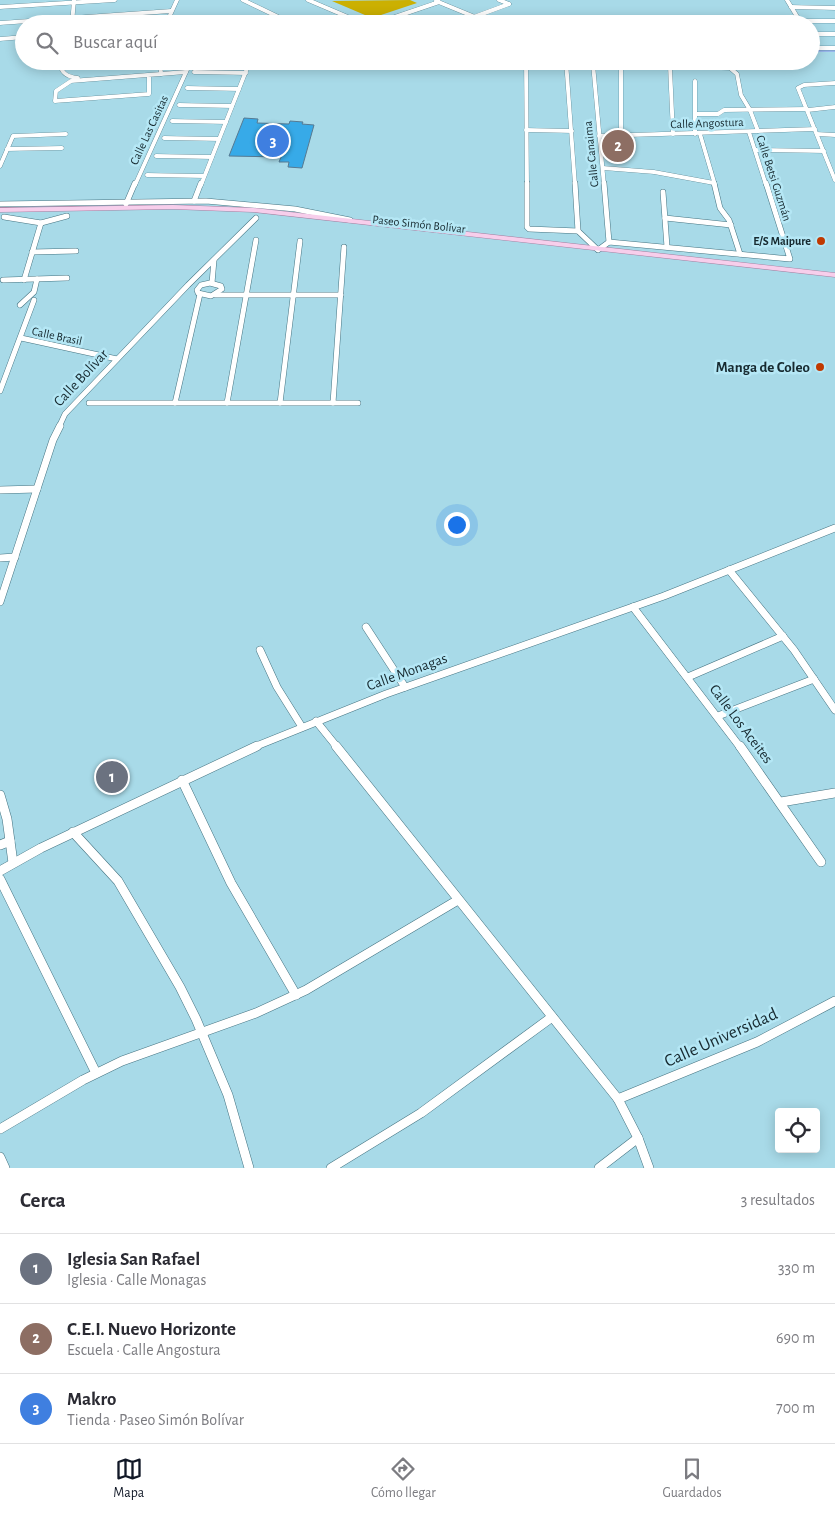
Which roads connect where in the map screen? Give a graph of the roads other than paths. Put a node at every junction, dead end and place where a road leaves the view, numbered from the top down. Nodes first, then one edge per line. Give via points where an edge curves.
1 (115, 0) edge
2 (177, 0) edge
3 (243, 0) edge
4 (312, 0) edge
5 (434, 0) edge
6 (500, 0) edge
7 (787, 0) edge
8 (74, 1) edge
9 (439, 2) junction
10 (0, 8) edge
11 (791, 8) junction
12 (835, 8) edge
13 (172, 11) junction
14 (72, 15) edge
15 (115, 15) edge
16 (170, 15) edge
17 (274, 15) edge
18 (344, 15) edge
19 (401, 15) edge
20 (470, 15) edge
21 (480, 15) edge
22 (796, 15) edge
23 (820, 21) edge
24 (835, 21) edge
25 (15, 22) edge
26 (0, 23) edge
27 (820, 34) edge
28 (835, 34) edge
29 (15, 38) edge
30 (0, 39) edge
31 (820, 48) edge
32 (835, 48) edge
33 (61, 70) edge
34 (161, 70) edge
35 (247, 70) edge
36 (526, 70) edge
37 (567, 70) edge
38 (594, 70) edge
39 (621, 70) edge
40 (670, 70) edge
41 (733, 70) edge
42 (187, 71) joint
43 (194, 72) dead end
44 (161, 73) junction
45 (246, 73) junction
46 (149, 75) junction
47 (71, 80) junction
48 (695, 81) dead end
49 (835, 84) edge
50 (187, 88) dead end
51 (239, 89) junction
52 (179, 104) dead end
53 (232, 106) junction
54 (835, 108) edge
55 (807, 109) junction
56 (750, 110) junction
57 (696, 114) junction
58 (172, 121) dead end
59 (226, 122) junction
60 (815, 129) junction
61 (526, 130) junction
62 (572, 131) junction
63 (749, 132) junction
64 (758, 132) junction
65 (66, 134) dead end
66 (672, 134) junction
67 (697, 134) junction
68 (817, 134) junction
69 (621, 135) junction
70 (835, 135) edge
71 (599, 136) junction
72 (164, 138) dead end
73 (219, 139) junction
74 (62, 148) dead end
75 (7, 149) junction
76 (756, 150) junction
77 (824, 151) junction
78 (156, 156) dead end
79 (212, 158) junction
80 (829, 164) junction
81 (835, 164) edge
82 (0, 166) edge
83 (603, 168) junction
84 (147, 175) dead end
85 (204, 176) junction
86 (835, 180) edge
87 (714, 182) junction
88 (663, 192) dead end
89 (194, 201) junction
90 (0, 204) edge
91 (126, 204) junction
92 (1, 215) edge
93 (259, 215) junction
94 (67, 216) junction
95 (665, 218) junction
96 (352, 221) junction
97 (41, 223) junction
98 (730, 224) junction
99 (578, 231) junction
100 (256, 240) dead end
101 (300, 241) dead end
102 (609, 242) junction
103 (344, 247) dead end
104 (666, 247) junction
105 (76, 251) dead end
106 (32, 252) junction
107 (598, 252) junction
108 (740, 254) junction
109 (214, 260) junction
110 (835, 275) edge
111 (67, 278) dead end
112 (37, 279) junction
113 (3, 280) dead end
114 (24, 280) junction
115 (835, 282) edge
116 (212, 283) junction
117 (200, 294) junction
118 (215, 295) junction
119 (341, 296) junction
120 (34, 300) dead end
121 (20, 305) dead end
122 (21, 338) junction
123 (117, 359) junction
124 (0, 391) edge
125 (89, 403) dead end
126 (175, 403) junction
127 (227, 403) junction
128 (280, 403) junction
129 (333, 403) junction
130 (358, 403) dead end
131 (37, 489) junction
132 (0, 490) edge
133 (835, 528) edge
134 (15, 557) junction
135 (0, 558) edge
136 (729, 570) junction
137 (0, 602) edge
138 (633, 608) junction
139 (366, 627) dead end
140 (783, 636) junction
141 (260, 650) dead end
142 (688, 677) junction
143 (814, 679) junction
144 (405, 687) junction
145 (835, 710) edge
146 (718, 716) junction
147 (316, 721) junction
148 (302, 727) junction
149 (182, 780) junction
150 (835, 793) edge
151 (0, 795) edge
152 (781, 802) junction
153 (73, 832) junction
154 (10, 841) junction
155 (0, 845) edge
156 (13, 862) junction
157 (821, 862) dead end
158 (0, 871) edge
159 (0, 879) edge
160 (458, 900) junction
161 (296, 995) junction
162 (835, 1001) edge
163 (552, 1017) junction
164 (202, 1032) junction
165 (96, 1073) junction
166 (618, 1099) junction
167 (0, 1129) edge
168 (638, 1138) junction
169 (0, 1157) edge
170 (5, 1168) edge
171 (249, 1168) edge
172 (331, 1168) edge
173 (599, 1168) edge
174 (649, 1168) edge

1 - 8 street
2 - 13 street
3 - 17 street
4 - 18 street
5 - 9 street
6 - 21 street via 509,4
7 - 11 street
8 - 10 street
8 - 14 street
9 - 19 street
9 - 20 street
11 - 12 street
11 - 22 street
13 - 15 street
13 - 16 street
23 - 24 street
25 - 26 street
27 - 28 street
29 - 30 street
31 - 32 street
33 - 47 street
34 - 44 street
35 - 45 street
36 - 61 street
37 - 62 street
38 - 71 street, Calle Canaima
39 - 69 street
40 - 66 street
41 - 56 street via 737,74 740,95
42 - 44 street
42 - 91 street, Calle Las Casitas
43 - 45 street
44 - 46 street
44 - 47 street
45 - 51 street
46 - 47 street
46 - 47 street via 149,94 55,101 56,91
48 - 57 street
49 - 55 street via 800,86
50 - 51 street
51 - 53 street
52 - 53 street
53 - 59 street
54 - 55 street
55 - 56 street
55 - 60 street
56 - 57 street
56 - 64 street
57 - 67 street
58 - 59 street
59 - 73 street
60 - 64 street, Calle Angostura
60 - 68 street
61 - 62 street
61 - 99 street via 527,227 533,230
62 - 99 street
63 - 64 street, Calle Angostura
63 - 67 street, Calle Angostura
63 - 76 street, Calle Betsi Guzmán
65 - 75 street via 13,136
66 - 67 street, Calle Angostura
66 - 69 street, Calle Angostura
67 - 87 street
68 - 70 street
68 - 77 street
69 - 71 street, Calle Angostura
71 - 83 street, Calle Canaima
72 - 73 street
73 - 79 street
74 - 75 street
75 - 82 street
76 - 77 street
76 - 108 street, Calle Betsi Guzmán via 790,259
77 - 80 street
78 - 79 street
79 - 85 street
80 - 81 street
80 - 86 street
83 - 87 street
83 - 102 street, Calle Canaima
84 - 85 street
85 - 89 street
87 - 98 street via 720,208
88 - 95 street
89 - 91 street, Paseo Simón Bolívar
89 - 96 street, Paseo Simón Bolívar via 295,209
90 - 91 street, Paseo Simón Bolívar
91 - 92 main road, Paseo Simón Bolívar
91 - 93 main road, Paseo Simón Bolívar via 214,208
92 - 94 main road, Paseo Simón Bolívar
92 - 97 street
93 - 94 main road, Paseo Simón Bolívar
93 - 96 main road, Paseo Simón Bolívar
93 - 107 main road, Paseo Simón Bolívar
93 - 109 street, Calle Bolívar
94 - 97 street
95 - 98 street
95 - 104 street
96 - 107 main road, Paseo Simón Bolívar
97 - 106 street
98 - 108 street
99 - 107 street
100 - 127 street
101 - 128 street
102 - 104 street
102 - 107 street
103 - 119 street
104 - 108 street
105 - 106 street
106 - 114 street
107 - 110 main road, Paseo Simón Bolívar
107 - 115 main road, Paseo Simón Bolívar
109 - 116 street
109 - 123 street, Calle Bolívar
111 - 112 street
112 - 114 street
112 - 121 street via 34,292
113 - 114 street
116 - 117 street via 199,286 197,292
116 - 118 street via 222,287
117 - 118 street
117 - 126 street
118 - 119 street
119 - 129 street
120 - 122 street
122 - 123 street, Calle Brasil
122 - 124 street
123 - 131 street, Calle Bolívar via 65,414 57,428
125 - 126 street
126 - 127 street
127 - 128 street
128 - 129 street
129 - 130 street
131 - 132 street
131 - 134 street, Calle Bolívar
133 - 136 street, Calle Monagas
134 - 135 street
134 - 137 street, Calle Bolívar
136 - 138 street, Calle Monagas
136 - 140 street
138 - 142 street, Calle Los Aceites
138 - 144 street, Calle Monagas
139 - 144 street
140 - 142 street
140 - 143 street
141 - 148 street via 277,687
142 - 146 street, Calle Los Aceites
143 - 145 street
143 - 146 street
144 - 147 street, Calle Monagas
146 - 152 street, Calle Los Aceites
147 - 148 street, Calle Monagas
147 - 160 street
148 - 149 street, Calle Monagas
149 - 153 street, Calle Monagas
149 - 161 street via 231,883
150 - 152 street
151 - 154 street
152 - 157 street, Calle Los Aceites
153 - 156 street, Calle Monagas
153 - 164 street via 118,881 160,950
154 - 155 street
154 - 156 street
156 - 158 street, Calle Monagas
159 - 165 street
160 - 161 street
160 - 163 street
161 - 164 street
162 - 166 street, Calle Universidad via 740,1049
163 - 166 street
163 - 172 street via 421,1113
164 - 165 street
164 - 171 street via 228,1095
165 - 167 street
166 - 168 street
168 - 173 street
168 - 174 street
169 - 170 street

